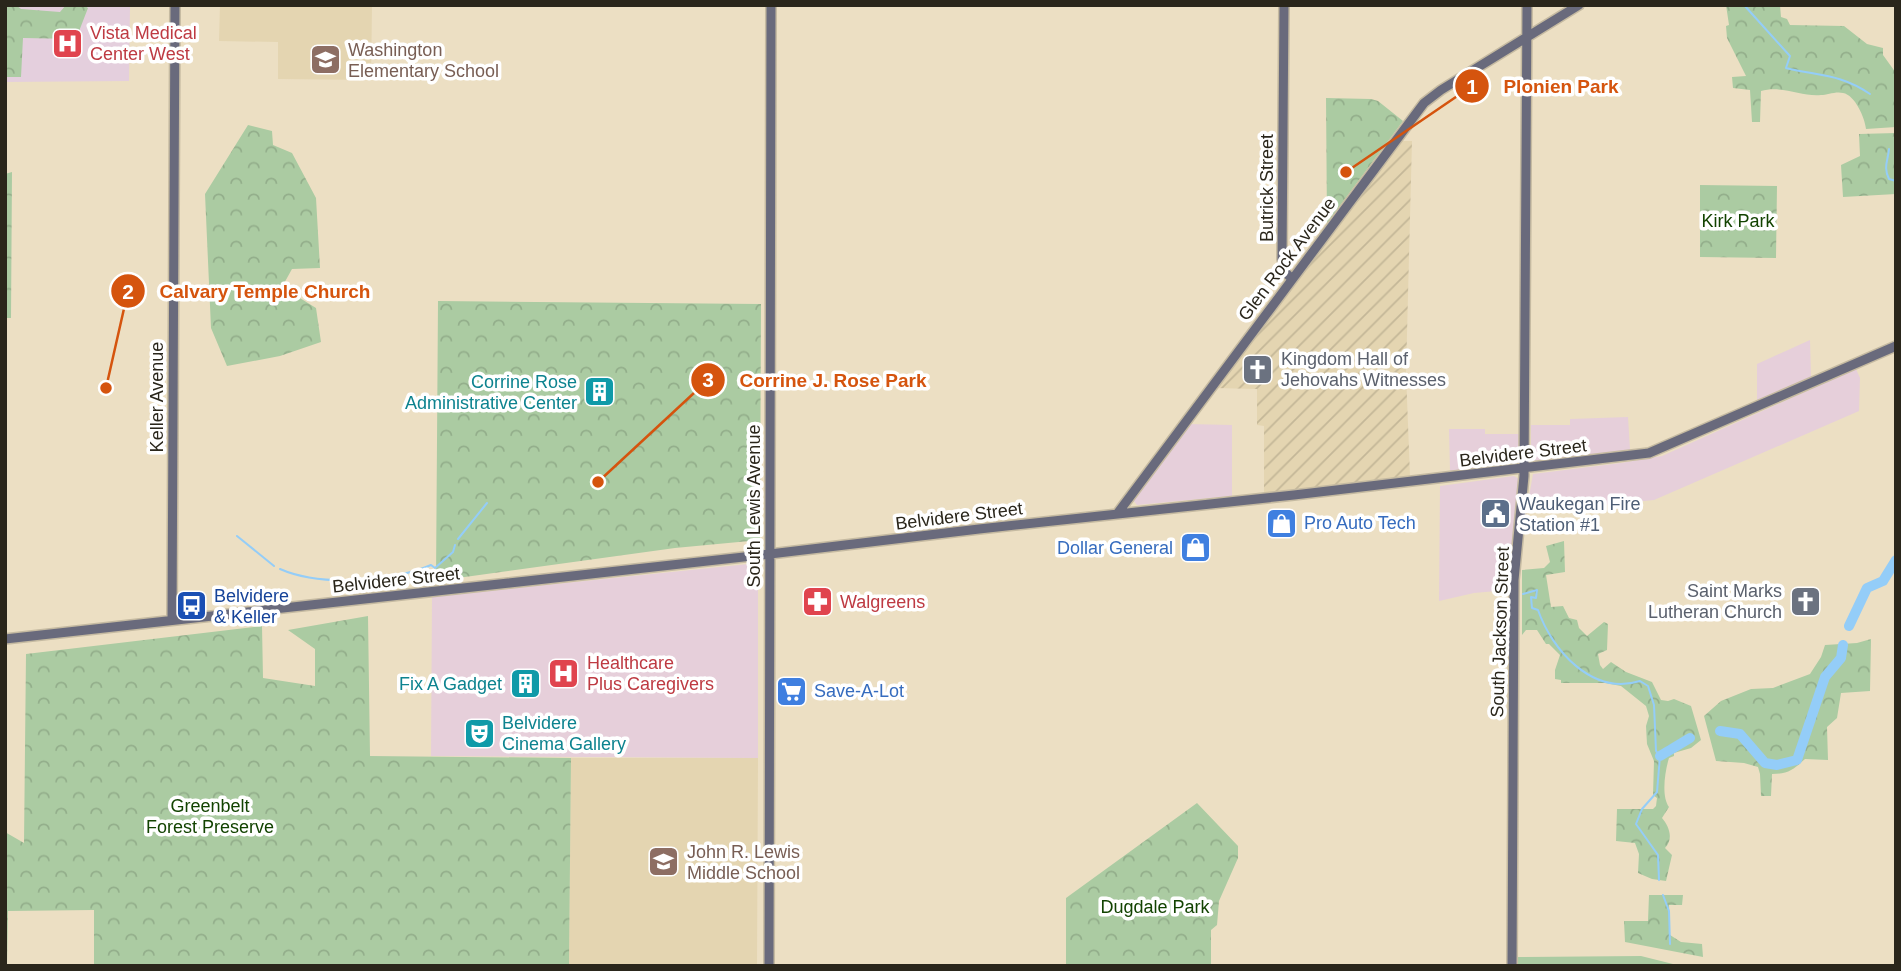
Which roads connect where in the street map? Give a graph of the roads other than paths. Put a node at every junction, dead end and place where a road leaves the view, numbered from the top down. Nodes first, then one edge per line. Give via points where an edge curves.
1 (175, 5) edge
2 (771, 5) edge
3 (1284, 5) edge
4 (1527, 5) edge
5 (1579, 5) edge
6 (1527, 38) junction
7 (1292, 279) junction
8 (1896, 346) edge
9 (1524, 469) junction
10 (1116, 514) junction
11 (770, 554) junction
12 (172, 620) junction
13 (5, 639) edge
14 (769, 966) edge
15 (1512, 966) edge

1 - 12 main road, Keller Avenue
2 - 11 main road, South Lewis Avenue
3 - 7 main road, Butrick Street via 1282,259
4 - 6 main road, South Jackson Street
5 - 6 main road, Glen Rock Avenue
6 - 7 main road, Glen Rock Avenue via 1424,103
6 - 9 main road, South Jackson Street
7 - 10 main road, Glen Rock Avenue
8 - 9 main road, Belvidere Street via 1657,451
9 - 10 main road, Belvidere Street
9 - 15 main road, South Jackson Street via 1514,580
10 - 11 main road, Belvidere Street
11 - 12 main road, Belvidere Street
11 - 14 main road, South Lewis Avenue
12 - 13 main road, Belvidere Street

